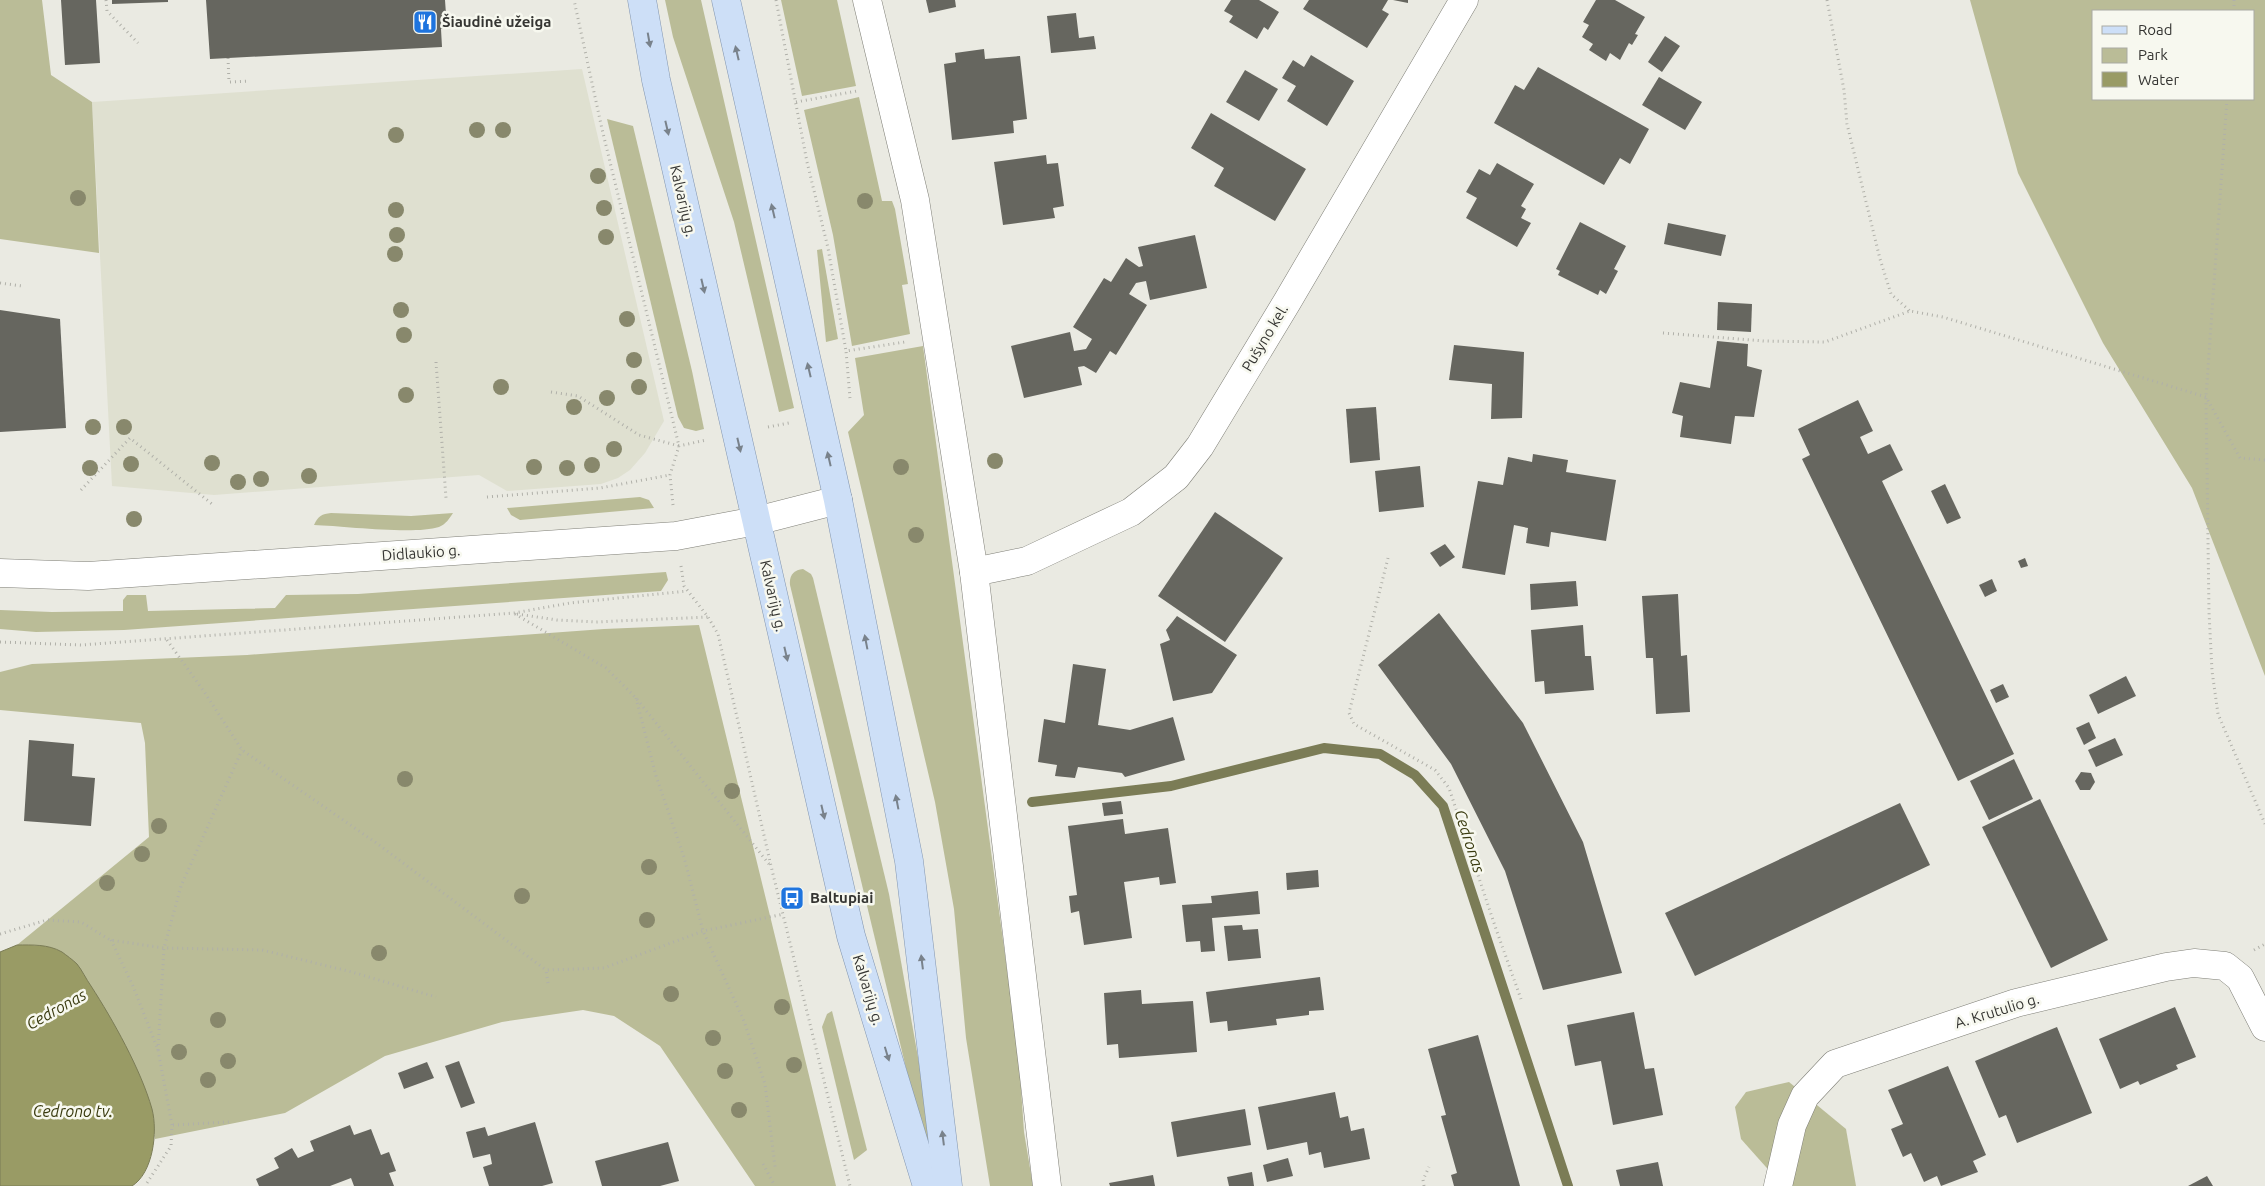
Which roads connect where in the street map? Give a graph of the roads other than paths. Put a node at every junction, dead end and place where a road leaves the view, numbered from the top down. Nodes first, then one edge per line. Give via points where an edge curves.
1 (642, 0) edge
2 (726, 0) edge
3 (867, 0) edge
4 (1464, 0) edge
5 (838, 500) junction
6 (756, 521) junction
7 (974, 572) junction
8 (0, 573) edge
9 (2265, 1027) edge
10 (927, 1186) edge
11 (948, 1186) edge
12 (1047, 1186) edge
13 (1778, 1186) edge

1 -> 6 main road, Kalvarijų g. via 656,80
5 -> 2 main road
3 - 7 street via 915,200
4 - 7 street, Pušyno kel. via 1287,302 1200,446 1176,477 1122,516 1027,560
5 - 6 street, Didlaukio g.
11 -> 5 main road via 909,860
6 - 8 street, Didlaukio g. via 676,536 258,565 88,576
6 -> 10 main road, Kalvarijų g. via 851,936
7 - 12 street
9 - 13 street, A. Krutulio g. via 2240,978 2225,966 2194,963 2016,1003 1835,1064 1805,1096 1792,1125

